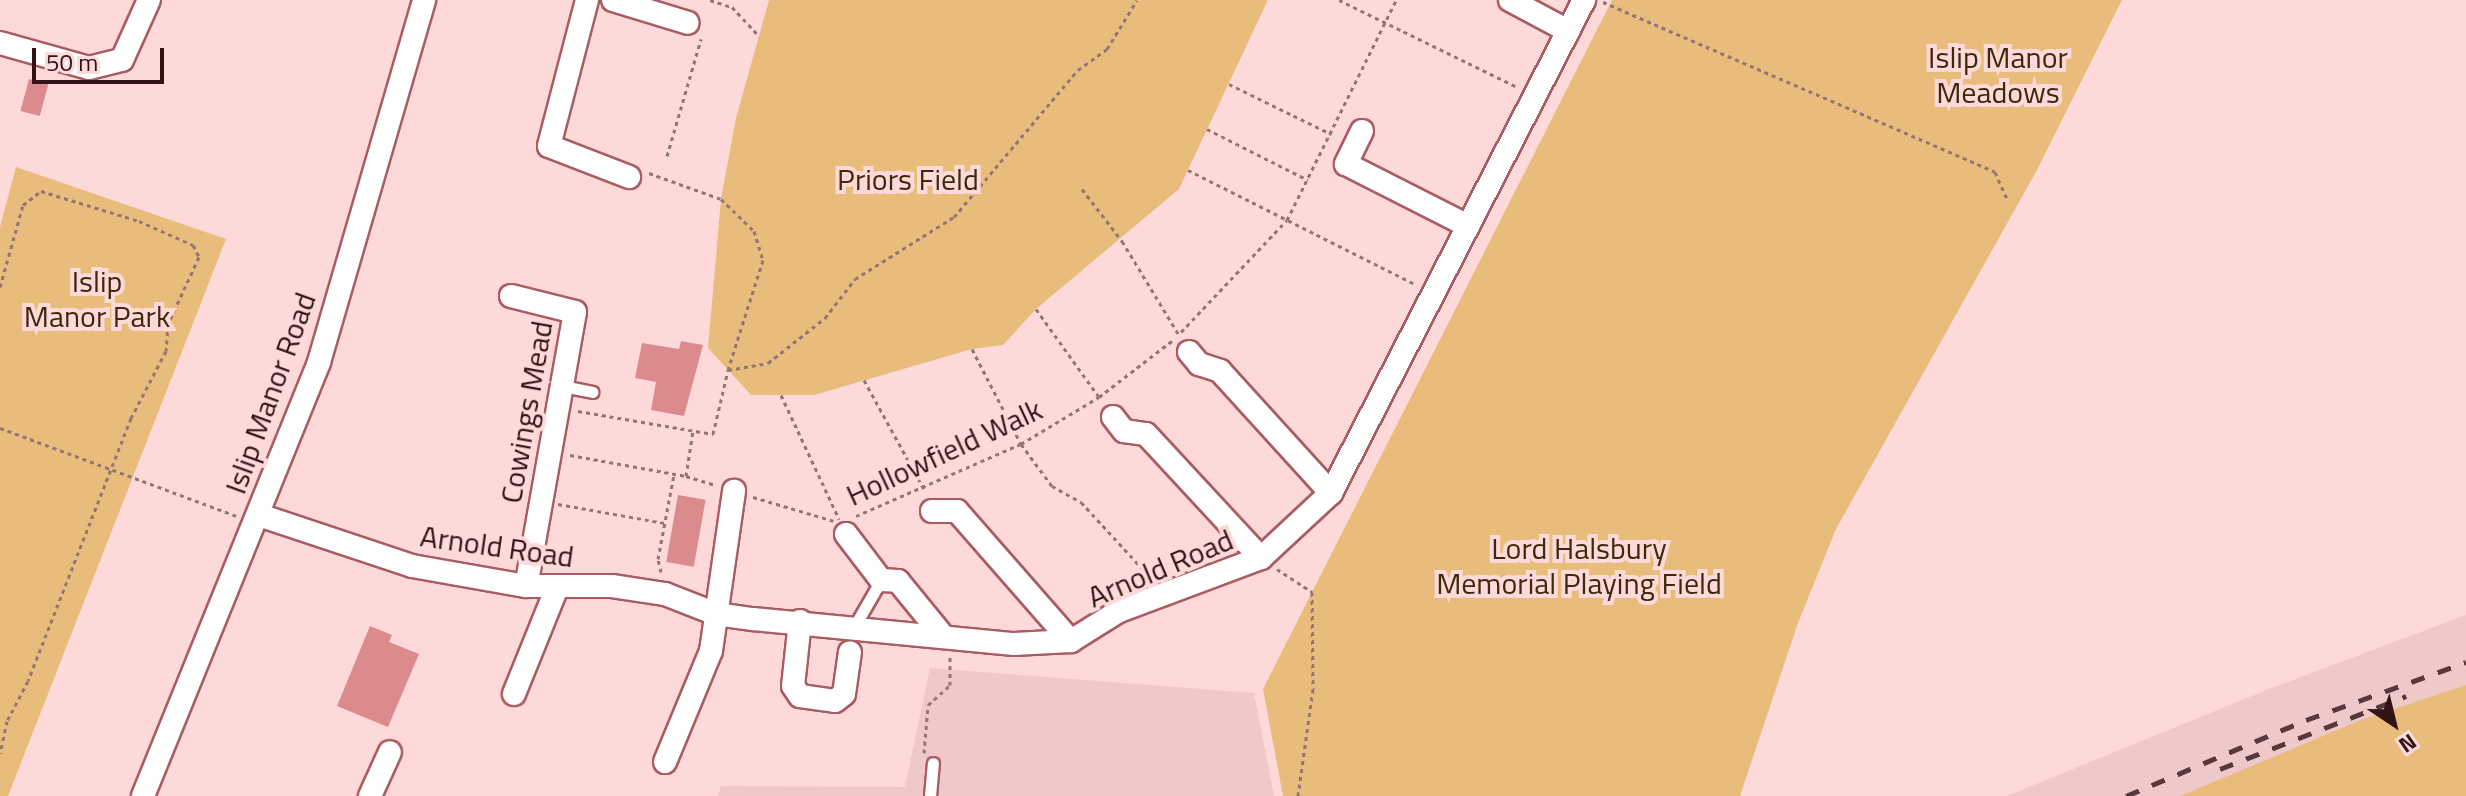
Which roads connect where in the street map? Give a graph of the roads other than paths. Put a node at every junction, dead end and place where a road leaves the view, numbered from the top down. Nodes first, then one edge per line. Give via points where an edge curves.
1 (149, 0) edge
2 (424, 0) edge
3 (587, 0) edge
4 (613, 0) edge
5 (1510, 0) edge
6 (1584, 0) edge
7 (688, 23) road end
8 (1568, 31) junction
9 (0, 43) edge
10 (1362, 131) dead end
11 (629, 177) road end
12 (1468, 226) junction
13 (511, 296) dead end
14 (1184, 343) road end
15 (592, 392) dead end
16 (560, 397) junction
17 (1113, 417) road end
18 (734, 491) road end
19 (1331, 493) junction
20 (932, 511) road end
21 (257, 519) junction
22 (843, 528) road end
23 (1261, 558) junction
24 (881, 580) junction
25 (526, 586) junction
26 (556, 590) junction
27 (716, 614) junction
28 (800, 621) junction
29 (854, 627) junction
30 (943, 636) junction
31 (1071, 641) junction
32 (850, 652) dead end
33 (514, 694) dead end
34 (390, 752) dead end
35 (665, 762) dead end
36 (933, 763) road end
37 (143, 796) edge
38 (370, 796) edge
39 (930, 796) edge

1 - 9 street via 122,60 89,68
2 - 21 street, Islip Manor Road via 319,362
3 - 11 street via 549,146
4 - 7 street
5 - 8 street
6 - 8 street, Arnold Road
8 - 12 street, Arnold Road
10 - 12 street via 1346,164
12 - 19 street, Arnold Road
13 - 16 street, Cowings Mead via 575,312
14 - 19 street via 1199,364 1220,371
15 - 16 lane
16 - 25 street, Cowings Mead
17 - 23 street via 1124,431 1146,434
18 - 27 street
19 - 23 street, Arnold Road
20 - 31 street via 957,511
21 - 25 street, Arnold Road via 412,566
21 - 37 street, Islip Manor Road
22 - 24 street
23 - 31 street, Arnold Road via 1214,579 1164,592
24 - 29 lane
24 - 30 street via 898,581
25 - 26 street, Arnold Road
26 - 27 street, Arnold Road via 612,586 665,594
26 - 33 street
27 - 28 street, Arnold Road
27 - 35 street via 711,651
28 - 29 street, Arnold Road
28 - 32 street via 793,686 800,696 835,701 844,694
29 - 30 street, Arnold Road
30 - 31 street, Arnold Road via 1014,644
34 - 38 street
36 - 39 lane

